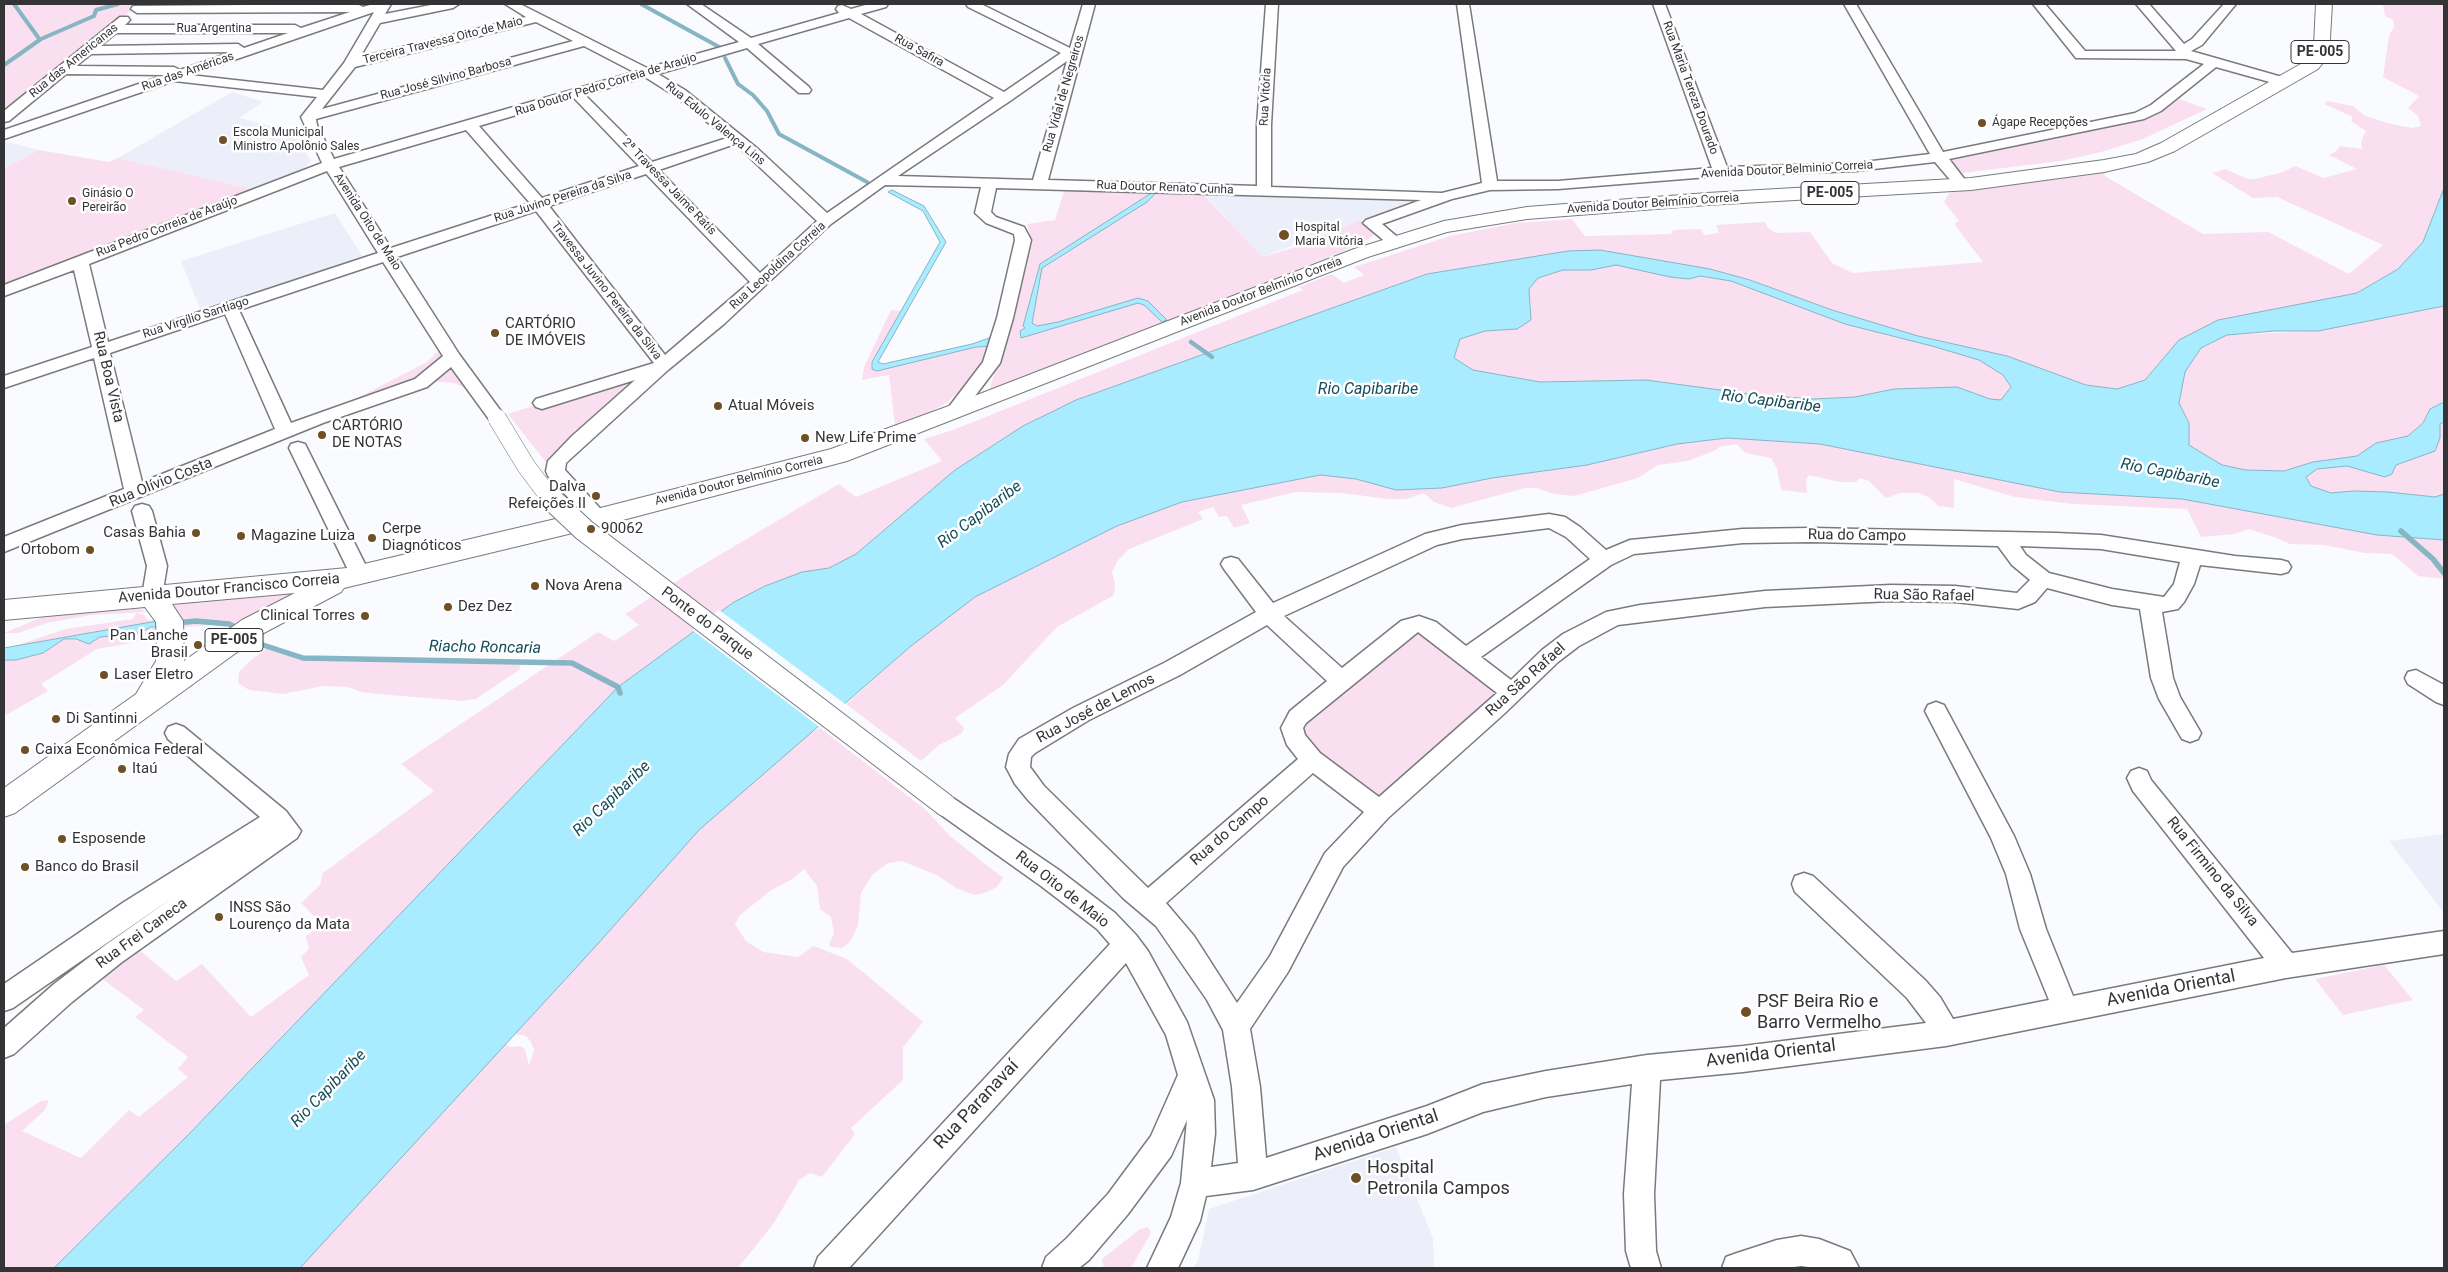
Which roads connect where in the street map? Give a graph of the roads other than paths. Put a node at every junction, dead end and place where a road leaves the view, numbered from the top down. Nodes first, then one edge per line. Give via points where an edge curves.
1 (452, 4) edge
2 (511, 4) edge
3 (693, 4) edge
4 (834, 4) edge
5 (882, 4) edge
6 (972, 4) edge
7 (1089, 4) edge
8 (1272, 4) edge
9 (1463, 4) edge
10 (1659, 4) edge
11 (1850, 4) edge
12 (2040, 4) edge
13 (2142, 4) edge
14 (2230, 4) edge
15 (2324, 4) edge
16 (141, 7) edge
17 (379, 10) edge
18 (850, 13) junction
19 (537, 18) junction
20 (113, 29) junction
21 (315, 29) junction
22 (584, 42) junction
23 (749, 43) junction
24 (257, 48) junction
25 (88, 50) junction
26 (1073, 53) junction
27 (2185, 53) junction
28 (2215, 62) junction
29 (350, 64) junction
30 (64, 70) junction
31 (114, 70) junction
32 (191, 71) junction
33 (645, 73) junction
34 (171, 78) junction
35 (100, 82) dead end
36 (2284, 82) junction
37 (804, 90) dead end
38 (85, 94) dead end
39 (326, 94) junction
40 (577, 94) junction
41 (1005, 98) junction
42 (57, 117) junction
43 (308, 117) junction
44 (4, 118) edge
45 (470, 125) junction
46 (4, 135) edge
47 (737, 140) junction
48 (1939, 157) junction
49 (330, 165) junction
50 (651, 169) junction
51 (1721, 172) junction
52 (882, 180) junction
53 (990, 183) junction
54 (1039, 185) junction
55 (1962, 185) junction
56 (1490, 186) junction
57 (1264, 191) junction
58 (1447, 196) junction
59 (540, 205) junction
60 (826, 221) junction
61 (1394, 241) junction
62 (389, 254) junction
63 (80, 261) junction
64 (760, 282) junction
65 (4, 291) edge
66 (230, 307) junction
67 (442, 339) junction
68 (101, 349) junction
69 (452, 365) junction
70 (663, 365) junction
71 (416, 377) junction
72 (4, 382) edge
73 (478, 394) junction
74 (542, 403) dead end
75 (954, 412) junction
76 (286, 432) junction
77 (298, 448) dead end
78 (139, 502) junction
79 (598, 517) junction
80 (2004, 539) junction
81 (4, 545) edge
82 (2192, 556) junction
83 (1604, 560) junction
84 (1231, 564) dead end
85 (2281, 568) dead end
86 (354, 576) junction
87 (2042, 579) junction
88 (158, 604) junction
89 (2150, 604) junction
90 (4, 610) edge
91 (1269, 614) junction
92 (1466, 657) junction
93 (2416, 678) dead end
94 (1341, 680) junction
95 (1512, 693) junction
96 (2444, 696) edge
97 (1936, 711) dead end
98 (129, 715) junction
99 (176, 733) dead end
100 (2190, 733) dead end
101 (1312, 760) junction
102 (2139, 778) dead end
103 (4, 804) edge
104 (945, 805) joint
105 (1380, 811) junction
106 (283, 825) junction
107 (1804, 884) dead end
108 (1148, 903) junction
109 (2444, 943) edge
110 (1127, 944) junction
111 (2286, 966) junction
112 (4, 1000) edge
113 (2066, 1010) junction
114 (1236, 1026) junction
115 (1946, 1033) junction
116 (4, 1045) edge
117 (1647, 1068) junction
118 (1192, 1078) junction
119 (1253, 1176) junction
120 (1195, 1183) junction
121 (829, 1268) edge
122 (1057, 1268) edge
123 (1162, 1268) edge
124 (1646, 1268) edge
125 (1737, 1268) edge
126 (1844, 1268) edge

1 - 17 street
2 - 19 street, Rua Edulo Valença Lins
3 - 23 street
4 - 18 street, Rua Safira
5 - 18 street, Rua Doutor Pedro Correia de Araújo
6 - 26 street
7 - 26 street, Rua Vidal de Negreiros
8 - 57 street, Rua Vitória via 1264,125
9 - 56 street
10 - 51 street, Rua Maria Tereza Dourado
11 - 48 street
12 - 27 street via 2081,55
13 - 27 street
14 - 27 street
15 - 36 main road, Avenida Doutor Belmínio Correia / PE-005 via 2320,54 2312,65
16 - 17 street
16 - 20 street, Rua das Americanas
17 - 21 street, Rua das Américas
17 - 29 street
18 - 23 street, Rua Doutor Pedro Correia de Araújo
18 - 41 street, Rua Safira
19 - 22 street, Rua Edulo Valença Lins
19 - 29 street, Terceira Travessa Oito de Maio
20 - 21 street, Rua Argentina
20 - 25 street, Rua das Americanas
21 - 24 street, Rua das Américas
22 - 33 street, Rua Edulo Valença Lins
22 - 43 street, Rua José Silvino Barbosa
23 - 33 street, Rua Doutor Pedro Correia de Araújo
23 - 37 street
24 - 25 street
24 - 32 street, Rua das Américas
25 - 30 street, Rua das Americanas
26 - 41 street, Rua Leopoldina Correia
26 - 54 street, Rua Vidal de Negreiros
27 - 28 street
28 - 36 street
28 - 48 street, Avenida Doutor Belminio Correia via 2156,108 2139,116
29 - 39 street
30 - 31 street
30 - 44 street, Rua das Americanas
31 - 32 street
31 - 35 street
32 - 34 street, Rua das Américas
33 - 40 street, Rua Doutor Pedro Correia de Araújo
33 - 47 street, Rua Edulo Valença Lins via 680,92
34 - 39 street
34 - 42 street, Rua das Américas
36 - 55 main road, Avenida Doutor Belmínio Correia / PE-005 via 2168,147 2141,158
38 - 42 street
39 - 43 street
40 - 45 street, Rua Doutor Pedro Correia de Araújo
40 - 50 street, 2ª Travessa Jaime Ratis
41 - 52 street, Rua Leopoldina Correia
42 - 46 street, Rua das Américas
43 - 49 street, Avenida Oito de Maio
45 - 49 street, Rua Doutor Pedro Correia de Araújo
45 - 59 street, Travessa Juvino Pereira da Silva
47 - 50 street, Rua Juvino Pereira da Silva
47 - 60 street, Rua Edulo Valença Lins
48 - 51 street, Avenida Doutor Belminio Correia via 1856,167
48 - 55 street
49 - 62 street, Avenida Oito de Maio
49 - 63 street, Rua Pedro Correia de Araújo
50 - 59 street, Rua Juvino Pereira da Silva
50 - 64 street, 2ª Travessa Jaime Ratis
51 - 56 street, Avenida Doutor Belminio Correia via 1558,185
52 - 53 street, Rua Doutor Renato Cunha
52 - 60 street, Rua Leopoldina Correia
53 - 54 street, Rua Doutor Renato Cunha
53 - 75 street via 983,212 991,220 1018,230 1023,240 991,363
54 - 57 street, Rua Doutor Renato Cunha
55 - 61 main road, Avenida Doutor Belmínio Correia / PE-005 via 1527,213 1444,227
56 - 58 street, Avenida Doutor Belminio Correia
57 - 58 street, Rua Doutor Renato Cunha
58 - 61 street, Avenida Doutor Belminio Correia via 1371,224
59 - 62 street, Rua Juvino Pereira da Silva
59 - 70 street, Travessa Juvino Pereira da Silva
60 - 64 street, Rua Leopoldina Correia
61 - 75 main road, Avenida Doutor Belmínio Correia / PE-005
62 - 66 street, Rua Virgílio Santiago
62 - 67 street, Avenida Oito de Maio
63 - 65 street, Rua Pedro Correia de Araújo
63 - 68 street, Rua Boa Vista
64 - 70 street, Rua Leopoldina Correia
66 - 68 street, Rua Virgílio Santiago
66 - 76 street
67 - 69 street
67 - 71 street via 434,357
68 - 72 street, Rua Virgílio Santiago
68 - 78 street, Rua Boa Vista
69 - 71 street, Rua Olívio Costa
69 - 73 street
70 - 74 street
70 - 79 street, Rua Leopoldina Correia via 578,440 554,468
71 - 73 street via 454,383
71 - 76 street, Rua Olívio Costa
73 - 104 street, Ponte do Parque, bridge via 548,496 584,530
75 - 79 main road, Avenida Doutor Belmínio Correia / PE-005 via 838,456
76 - 78 street, Rua Olívio Costa
77 - 86 street
78 - 81 street, Rua Olívio Costa
78 - 88 street, Rua Boa Vista via 157,566
79 - 86 main road, Avenida Doutor Belmínio Correia / PE-005
80 - 82 street, Rua do Campo via 2101,542
80 - 83 street, Rua do Campo via 1743,536 1630,547
80 - 87 street via 2019,560
82 - 85 street, Rua do Campo
82 - 89 street via 2184,584 2171,604
83 - 91 street, Rua José de Lemos via 1558,522 1462,532 1432,539
83 - 92 street, Rua do Campo
84 - 91 street
86 - 88 main road, Avenida Doutor Francisco Correia / PE-005
86 - 98 main road, Avenida Doutor Francisco Correia / PE-005 via 252,627
87 - 89 street
87 - 95 street, Rua São Rafael via 2028,597 2018,601 1955,594 1891,593 1765,600 1613,618 1571,640
88 - 90 main road, Avenida Doutor Francisco Correia / PE-005
88 - 98 main road via 169,621 170,663 157,685
89 - 100 street via 2162,678
91 - 94 street
91 - 108 street, Rua José de Lemos via 1172,669 1081,714 1027,746 1020,754 1018,767 1036,793
92 - 94 street via 1420,624 1408,628
92 - 95 street
93 - 96 street
94 - 101 street via 1298,717 1292,728 1295,739
95 - 105 street, Rua São Rafael
97 - 113 street via 2002,836 2018,874 2033,929
98 - 103 main road, Avenida Doutor Francisco Correia / PE-005
99 - 106 street
101 - 105 street
101 - 108 street, Rua do Campo
102 - 111 street, Rua Firmino da Silva
104 - 110 street, Rua Oito de Maio via 1050,878 1106,921
105 - 114 street, Rua São Rafael via 1334,860 1279,964
106 - 112 street, Rua Frei Caneca via 125,915
106 - 116 street, Rua Frei Caneca via 63,993
107 - 115 street via 1916,989 1931,1006
108 - 114 street, Rua José de Lemos via 1165,918 1185,944
109 - 111 street, Avenida Oriental
110 - 118 street, Rua Oito de Maio via 1139,959 1178,1031
110 - 121 street, Rua Paranavaí
111 - 113 street, Avenida Oriental
113 - 115 street, Avenida Oriental
114 - 119 street, Rua José de Lemos via 1246,1086
115 - 117 street, Avenida Oriental
117 - 119 street, Avenida Oriental via 1483,1098 1427,1120
117 - 124 street via 1639,1194 1641,1251
118 - 120 street, Rua Oito de Maio via 1200,1100 1201,1134
118 - 122 street via 1161,1146 1111,1211
119 - 120 street, Avenida Oriental
120 - 123 street, Rua Oito de Maio via 1185,1221
125 - 126 street via 1801,1251 1819,1254 1839,1262

